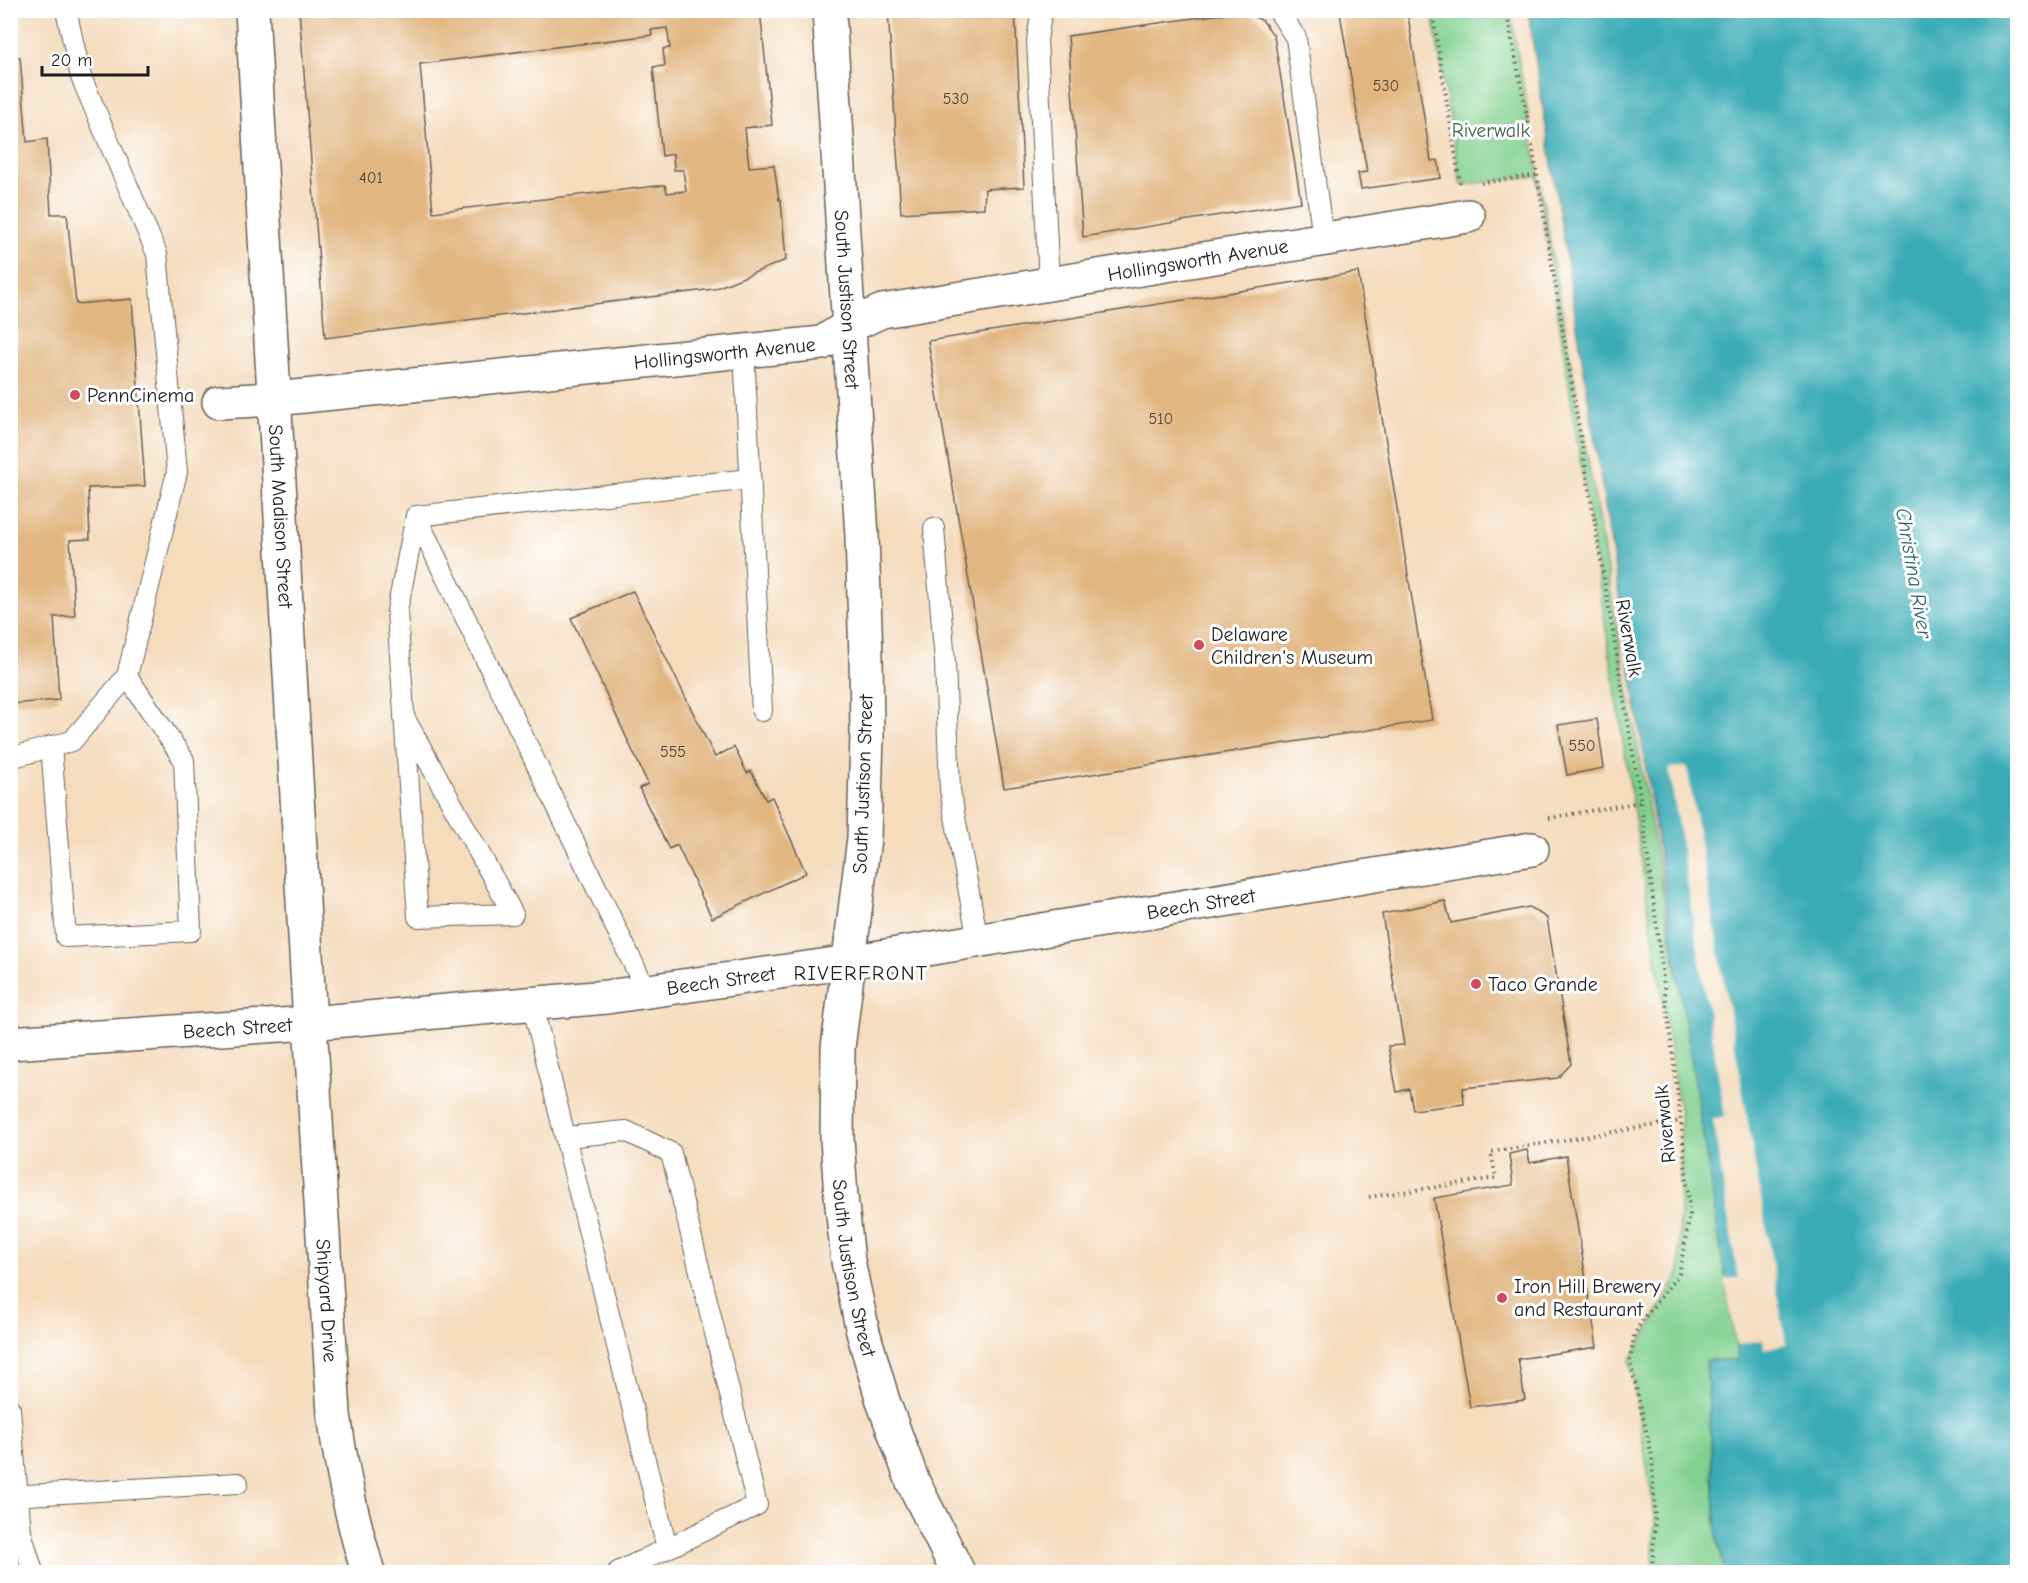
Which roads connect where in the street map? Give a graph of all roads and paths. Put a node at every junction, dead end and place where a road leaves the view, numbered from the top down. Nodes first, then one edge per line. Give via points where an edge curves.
1 (66, 10) edge
2 (252, 10) edge
3 (829, 10) edge
4 (1044, 10) edge
5 (1278, 10) edge
6 (1432, 10) edge
7 (1506, 10) edge
8 (1537, 175) junction
9 (1472, 184) dead end
10 (1464, 201) joint
11 (1323, 239) junction
12 (1049, 284) junction
13 (847, 327) junction
14 (744, 351) junction
15 (275, 399) junction
16 (219, 402) dead end
17 (750, 479) junction
18 (417, 516) junction
19 (934, 528) dead end
20 (127, 676) junction
21 (762, 711) dead end
22 (404, 717) junction
23 (51, 746) junction
24 (10, 758) edge
25 (1641, 802) junction
26 (1532, 849) joint
27 (978, 941) junction
28 (849, 962) junction
29 (647, 992) junction
30 (532, 1002) junction
31 (310, 1023) junction
32 (10, 1043) edge
33 (1681, 1121) junction
34 (566, 1137) junction
35 (1369, 1197) dead end
36 (10, 1408) edge
37 (238, 1483) dead end
38 (14, 1496) edge
39 (667, 1548) junction
40 (33, 1572) edge
41 (368, 1572) edge
42 (618, 1572) edge
43 (958, 1572) edge
44 (1652, 1572) edge

1 - 20 lane via 81,77 157,254 177,472
2 - 15 street, South Madison Street
3 - 13 street, South Justison Street
4 - 12 lane via 1037,40
5 - 11 lane via 1296,38
6 - 10 path
7 - 8 path, Riverwalk
8 - 9 path
8 - 25 path, Riverwalk
10 - 11 street, Hollingsworth Avenue
11 - 12 street, Hollingsworth Avenue
12 - 13 street, Hollingsworth Avenue via 882,311
13 - 14 street, Hollingsworth Avenue via 822,343
13 - 28 street, South Justison Street via 861,536 867,735 864,838
14 - 15 street, Hollingsworth Avenue
14 - 17 lane
15 - 16 street, Hollingsworth Avenue
15 - 31 street, South Madison Street
17 - 18 lane
17 - 21 lane
18 - 22 lane via 397,611
18 - 29 lane
19 - 27 lane via 950,790
20 - 23 lane via 72,741
20 - 23 lane via 184,760 190,931 66,937
22 - 22 lane via 418,918 513,914 410,727
23 - 24 lane
25 - 26 path via 1528,822
25 - 33 path, Riverwalk
26 - 27 street, Beech Street
27 - 28 street, Beech Street
28 - 29 street, Beech Street
28 - 43 street, South Justison Street via 838,1048 837,1139 848,1261 883,1401 913,1482
29 - 30 street, Beech Street
30 - 31 street, Beech Street
30 - 34 lane
31 - 32 street, Beech Street
31 - 41 street, Shipyard Drive via 334,1414 349,1502
33 - 35 path via 1491,1152 1496,1178
33 - 44 path, Riverwalk via 1690,1215 1679,1275 1643,1319 1634,1335 1630,1361 1652,1456
34 - 39 lane
34 - 39 lane via 626,1131 671,1153 674,1164 757,1505
36 - 38 lane
37 - 38 lane
38 - 40 lane
39 - 42 lane

